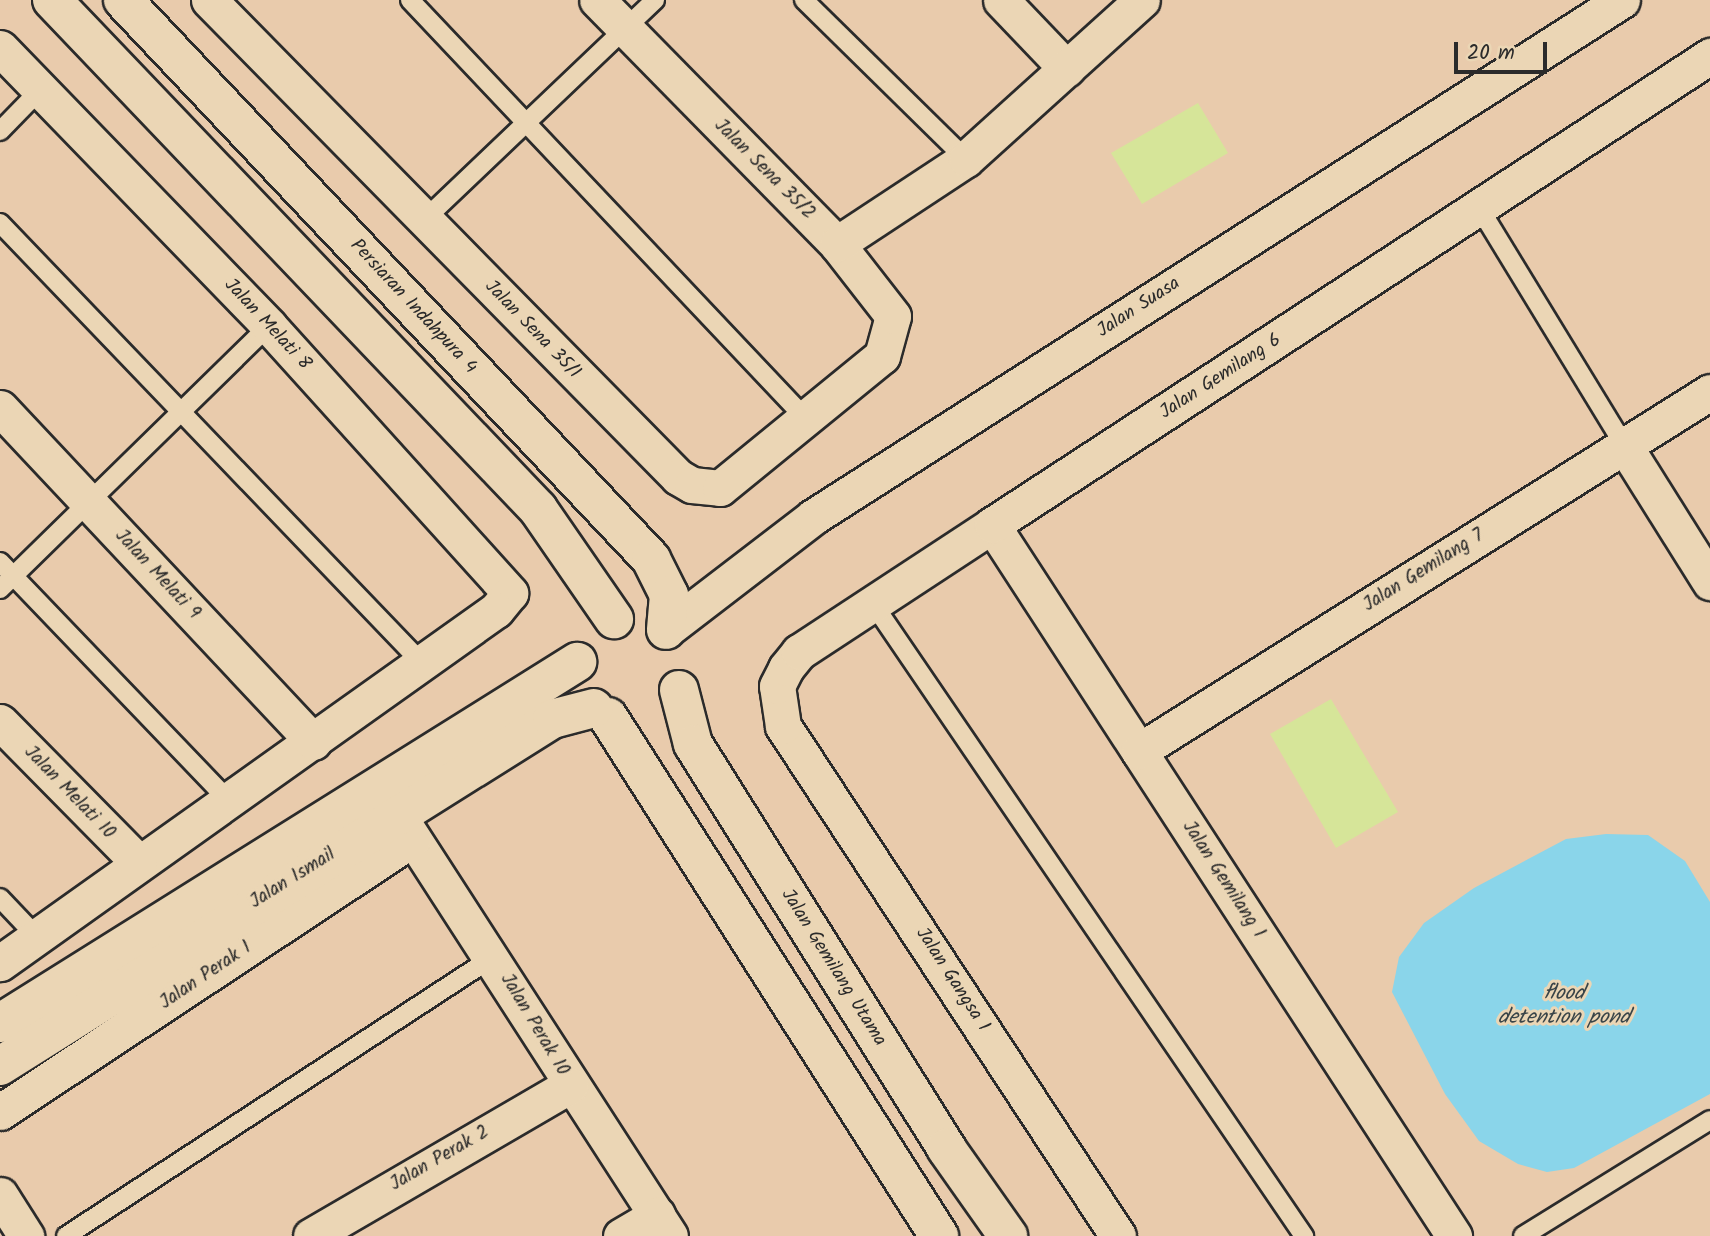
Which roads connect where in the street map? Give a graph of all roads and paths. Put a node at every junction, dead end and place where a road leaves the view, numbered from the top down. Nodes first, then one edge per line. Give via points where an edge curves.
1 (52, 0) edge
2 (123, 0) edge
3 (209, 0) edge
4 (410, 0) edge
5 (597, 0) edge
6 (655, 0) edge
7 (804, 0) edge
8 (1001, 0) edge
9 (1142, 0) edge
10 (1622, 0) edge
11 (625, 29) junction
12 (0, 48) edge
13 (1710, 56) edge
14 (1067, 69) junction
15 (41, 89) junction
16 (527, 125) junction
17 (0, 131) edge
18 (966, 159) junction
19 (1480, 209) junction
20 (424, 220) junction
21 (0, 223) edge
22 (837, 244) junction
23 (269, 326) junction
24 (882, 356) joint
25 (1710, 392) edge
26 (0, 408) edge
27 (183, 414) junction
28 (807, 420) junction
29 (1624, 445) junction
30 (91, 505) junction
31 (992, 525) junction
32 (0, 562) edge
33 (1710, 582) edge
34 (7, 583) edge
35 (874, 605) junction
36 (614, 619) junction
37 (666, 630) junction
38 (577, 662) junction
39 (422, 663) junction
40 (679, 690) junction
41 (601, 713) junction
42 (0, 722) edge
43 (783, 726) joint
44 (314, 742) junction
45 (1139, 751) junction
46 (229, 801) junction
47 (405, 827) junction
48 (139, 863) junction
49 (0, 898) edge
50 (36, 936) junction
51 (493, 957) junction
52 (0, 963) edge
53 (0, 1023) edge
54 (0, 1066) edge
55 (570, 1085) junction
56 (0, 1112) edge
57 (1710, 1120) edge
58 (0, 1195) edge
59 (348, 1225) edge
60 (664, 1225) edge
61 (26, 1236) edge
62 (66, 1236) edge
63 (311, 1236) edge
64 (621, 1236) edge
65 (939, 1236) edge
66 (1008, 1236) edge
67 (1118, 1236) edge
68 (1304, 1236) edge
69 (1454, 1236) edge
70 (1524, 1236) edge

1 - 36 main road via 538,509
2 - 37 main road, Persiaran Indahpura 4 via 651,559 669,595
3 - 20 street, Jalan Sena 35/1
4 - 16 lane
5 - 11 street, Jalan Sena 35/2
6 - 11 lane
7 - 18 lane
8 - 14 street
9 - 14 street
10 - 37 street, Jalan Suasa via 813,517
11 - 16 lane
11 - 22 street, Jalan Sena 35/2
12 - 15 street, Jalan Melati 8
13 - 19 street, Jalan Gemilang 6
14 - 18 street
15 - 17 lane
15 - 23 street, Jalan Melati 8
16 - 20 lane
16 - 28 lane
18 - 22 street
19 - 29 lane
19 - 31 street, Jalan Gemilang 6
20 - 28 street, Jalan Sena 35/1 via 692,485 720,488 731,483
21 - 27 lane
22 - 24 street, Jalan Sena 35/2 via 891,307 892,332
23 - 27 lane
23 - 39 street, Jalan Melati 8 via 504,581 510,593 496,610
24 - 28 street, Jalan Sena 35/1
25 - 29 street, Jalan Gemilang 7
26 - 30 street, Jalan Melati 9
27 - 30 lane
27 - 39 lane
29 - 33 street
29 - 45 street, Jalan Gemilang 7
30 - 34 lane
30 - 44 street, Jalan Melati 9
31 - 35 street, Jalan Gemilang 6
31 - 45 street, Jalan Gemilang 1
32 - 34 lane
34 - 46 lane
35 - 43 street, Jalan Gemilang 6 via 799,653 786,668 777,685
35 - 68 lane
36 - 37 main road via 644,618
36 - 38 main road via 589,635
37 - 40 main road via 681,658
38 - 41 main road via 578,679
38 - 53 main road, Jalan Ismail
39 - 44 street
40 - 41 main road via 659,713 634,722
40 - 66 main road, Jalan Gemilang Utama via 693,744 946,1149
41 - 47 main road, Jalan Ismail via 552,719
41 - 65 main road
42 - 48 street, Jalan Melati 10
43 - 67 street, Jalan Gangsa 1
44 - 46 street
45 - 69 street, Jalan Gemilang 1
46 - 48 street
47 - 51 street, Jalan Perak 10
47 - 54 main road, Jalan Ismail
47 - 56 street, Jalan Perak 1
48 - 50 street
49 - 50 lane
50 - 52 street
51 - 55 street, Jalan Perak 10
51 - 62 lane
55 - 59 street, Jalan Perak 2
55 - 60 street, Jalan Perak 10
57 - 70 lane
58 - 61 street
59 - 63 street, Jalan Perak 2
60 - 64 street

